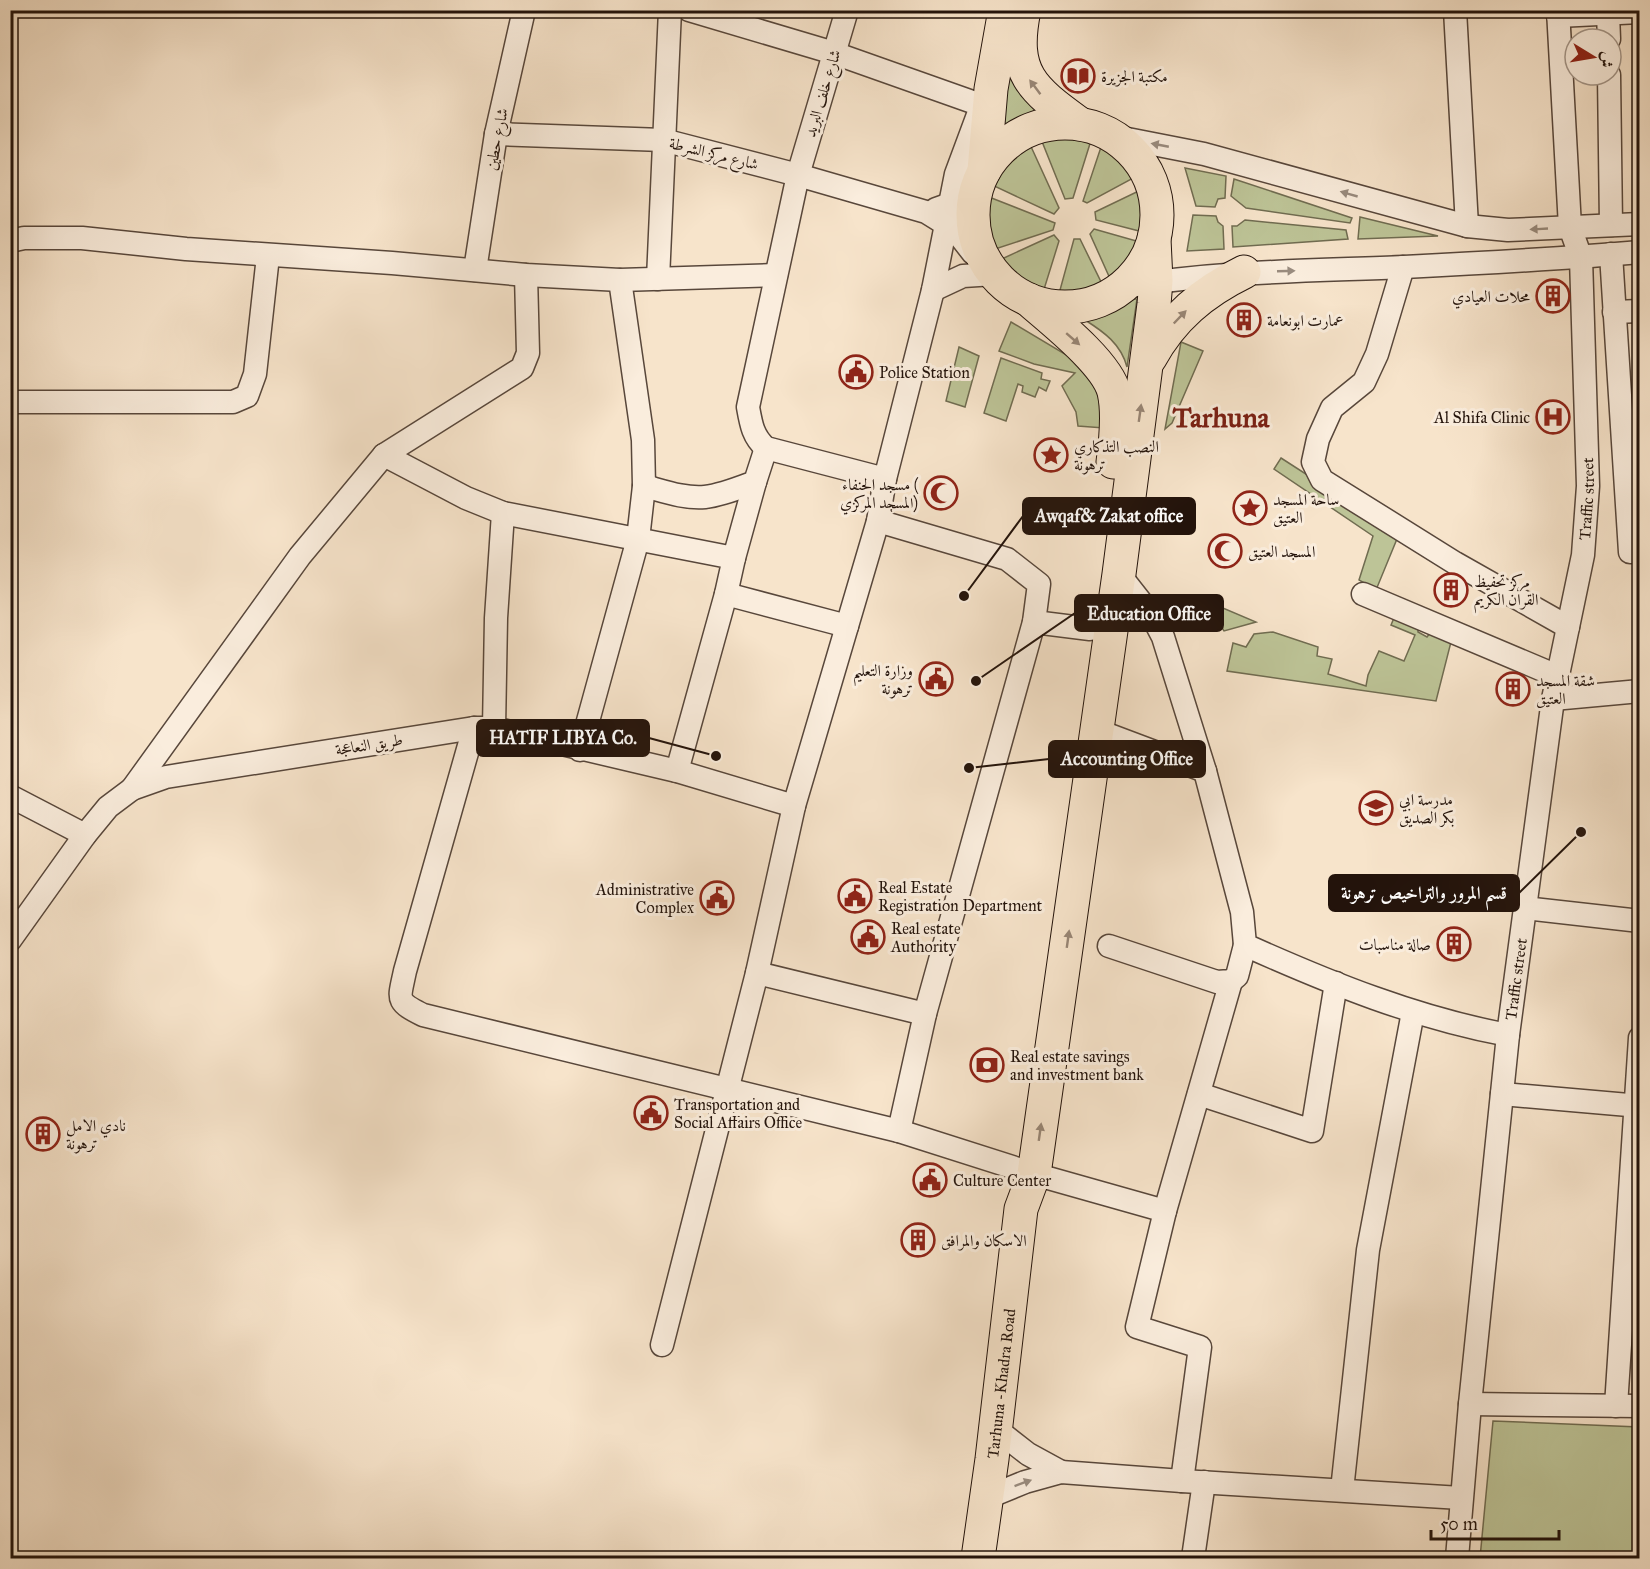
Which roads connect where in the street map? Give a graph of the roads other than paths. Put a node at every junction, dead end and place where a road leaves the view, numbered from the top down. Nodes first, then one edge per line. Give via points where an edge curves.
1 (525, 10) edge
2 (670, 10) edge
3 (689, 10) edge
4 (847, 10) edge
5 (1005, 10) edge
6 (1024, 10) edge
7 (1455, 10) edge
8 (1640, 12) edge
9 (1558, 13) edge
10 (1608, 14) junction
11 (1608, 27) edge
12 (834, 53) junction
13 (1609, 87) edge
14 (986, 97) junction
15 (1080, 124) junction
16 (496, 134) junction
17 (1113, 136) junction
18 (663, 140) junction
19 (984, 171) junction
20 (798, 175) junction
21 (955, 218) junction
22 (1640, 224) edge
23 (1611, 225) junction
24 (1467, 226) junction
25 (1570, 227) junction
26 (1154, 239) junction
27 (10, 241) edge
28 (1640, 252) edge
29 (1611, 254) junction
30 (268, 256) junction
31 (1581, 258) junction
32 (1403, 267) junction
33 (475, 270) junction
34 (990, 270) junction
35 (1244, 272) junction
36 (526, 275) junction
37 (776, 275) junction
38 (658, 279) junction
39 (620, 280) junction
40 (1156, 281) junction
41 (1123, 287) junction
42 (933, 290) junction
43 (1029, 300) junction
44 (1640, 311) edge
45 (1614, 312) junction
46 (1146, 364) junction
47 (10, 402) edge
48 (766, 448) junction
49 (384, 455) junction
50 (885, 479) junction
51 (755, 482) junction
52 (644, 486) junction
53 (503, 513) junction
54 (878, 521) junction
55 (638, 539) junction
56 (1640, 552) edge
57 (734, 558) junction
58 (1119, 574) junction
59 (726, 594) junction
60 (1363, 594) dead end
61 (1034, 622) junction
62 (847, 626) junction
63 (1568, 627) junction
64 (1090, 629) junction
65 (1557, 676) junction
66 (1640, 691) edge
67 (1553, 699) junction
68 (484, 728) junction
69 (1096, 729) junction
70 (580, 750) junction
71 (677, 771) junction
72 (1205, 771) junction
73 (132, 789) junction
74 (10, 796) edge
75 (794, 806) junction
76 (85, 834) junction
77 (1524, 908) junction
78 (1640, 921) edge
79 (10, 940) edge
80 (1245, 945) junction
81 (1109, 946) dead end
82 (757, 973) junction
83 (1231, 981) junction
84 (1336, 983) junction
85 (1413, 1012) junction
86 (925, 1014) junction
87 (1508, 1035) junction
88 (1640, 1038) edge
89 (728, 1089) junction
90 (1199, 1094) junction
91 (1502, 1094) junction
92 (1638, 1106) edge
93 (899, 1131) junction
94 (1024, 1171) junction
95 (1165, 1211) junction
96 (662, 1345) dead end
97 (1470, 1404) junction
98 (1616, 1406) junction
99 (1640, 1406) edge
100 (996, 1429) junction
101 (1061, 1472) junction
102 (1182, 1481) junction
103 (1204, 1482) junction
104 (1342, 1490) junction
105 (987, 1498) junction
106 (1461, 1498) junction
107 (978, 1558) edge
108 (1193, 1558) edge
109 (1457, 1558) edge

1 - 16 street, شارع حطين
2 - 18 street
3 - 12 street
4 - 12 street, شارع خلف البريد
5 - 14 highway
15 -> 6 highway via 1042,96 1029,78 1019,46
7 - 24 street
8 - 10 street
9 - 10 street
9 - 25 street, Traffic street
10 - 11 street
12 - 14 street
12 - 20 street, شارع خلف البريد
13 - 23 street
14 - 19 highway
14 - 21 street via 956,174
15 - 17 highway
15 - 19 highway via 1052,123 1024,132 1001,148
16 - 18 street, شارع مركز الشرطة
16 - 33 street, شارع حطين
24 -> 17 street via 1204,154
17 - 26 highway via 1131,150 1152,186 1157,216
18 - 20 street, شارع مركز الشرطة
18 - 38 street
19 - 21 highway
20 - 21 street, شارع مركز الشرطة
20 - 37 street, شارع خلف البريد
21 - 34 highway via 978,246
21 - 42 street
22 - 23 street
23 - 25 street
25 -> 24 street via 1508,230
25 - 31 street, Traffic street
26 - 40 highway
26 - 41 highway via 1142,265
27 - 30 street via 82,238
28 - 29 street
29 - 31 street
29 - 45 street
30 - 33 street
30 - 47 street via 255,374 247,396 233,402
31 - 32 street
31 - 63 street, Traffic street via 1588,486 1583,555
35 -> 32 street
32 - 63 street via 1377,354 1364,382 1332,408 1313,462 1322,480 1455,563
33 - 36 street
34 - 42 street via 963,276
34 - 43 highway via 1013,292
35 - 40 street
46 -> 35 highway via 1160,340 1197,300
36 - 39 street
36 - 49 street via 528,353 522,368
37 - 38 street
37 - 48 street, شارع خلف البريد via 748,407 752,428
38 - 39 street
39 - 52 street via 643,440
40 - 41 street
40 - 46 highway
41 - 43 highway via 1102,300 1078,307 1053,307
42 - 50 street
43 -> 64 highway via 1083,348 1114,389 1114,454
44 - 45 street
45 - 56 street via 1630,552
58 -> 46 highway
48 - 50 street
48 - 51 street
49 - 53 street
49 - 73 street via 300,555
50 - 54 street
51 - 52 street via 702,498
51 - 57 street
52 - 55 street
53 - 55 street
53 - 68 street
54 - 61 street via 1007,559 1039,584
54 - 62 street
55 - 57 street
55 - 70 street
57 - 59 street
58 - 69 highway
58 - 72 street via 1152,616 1163,637
59 - 62 street
59 - 71 street
60 - 65 street
61 - 64 street
61 - 86 street
62 - 75 street
63 - 65 street, Traffic street
64 - 94 highway
65 - 67 street, Traffic street
66 - 67 street
67 - 77 street, Traffic street
68 - 70 street, طريق النعاعجة
68 - 73 street, طريق النعاعجة via 166,777
68 - 89 street via 405,971 400,995 405,1006 423,1015
69 - 72 street
94 -> 69 highway
70 - 71 street, طريق النعاعجة
71 - 75 street, طريق النعاعجة
72 - 80 street via 1242,912
73 - 76 street, طريق النعاعجة via 108,807
74 - 76 street
75 - 82 street
76 - 79 street, طريق النعاعجة
77 - 78 street
77 - 87 street, Traffic street
80 - 83 street via 1237,976
80 - 84 street
81 - 83 street via 1217,982
82 - 86 street
82 - 89 street
83 - 90 street
84 - 85 street
84 - 90 street via 1312,1131
85 - 87 street
85 - 104 street via 1368,1250
86 - 93 street
87 - 91 street, Traffic street
88 - 92 street
89 - 93 street
89 - 96 street
90 - 95 street
91 - 92 street
91 - 97 street, Traffic street
92 - 98 street
93 - 94 street
94 - 95 street
94 - 100 highway, Tarhuna -Khadra Road
95 - 102 street via 1137,1326 1200,1347
97 - 98 street
97 - 106 street, Traffic street
98 - 99 street
100 - 101 street via 1028,1454
100 - 105 highway, Tarhuna -Khadra Road
101 - 102 street
105 -> 101 street
102 - 103 street
103 - 104 street
103 - 108 street
104 - 106 street
105 - 107 highway, Tarhuna -Khadra Road
106 - 109 street, Traffic street

